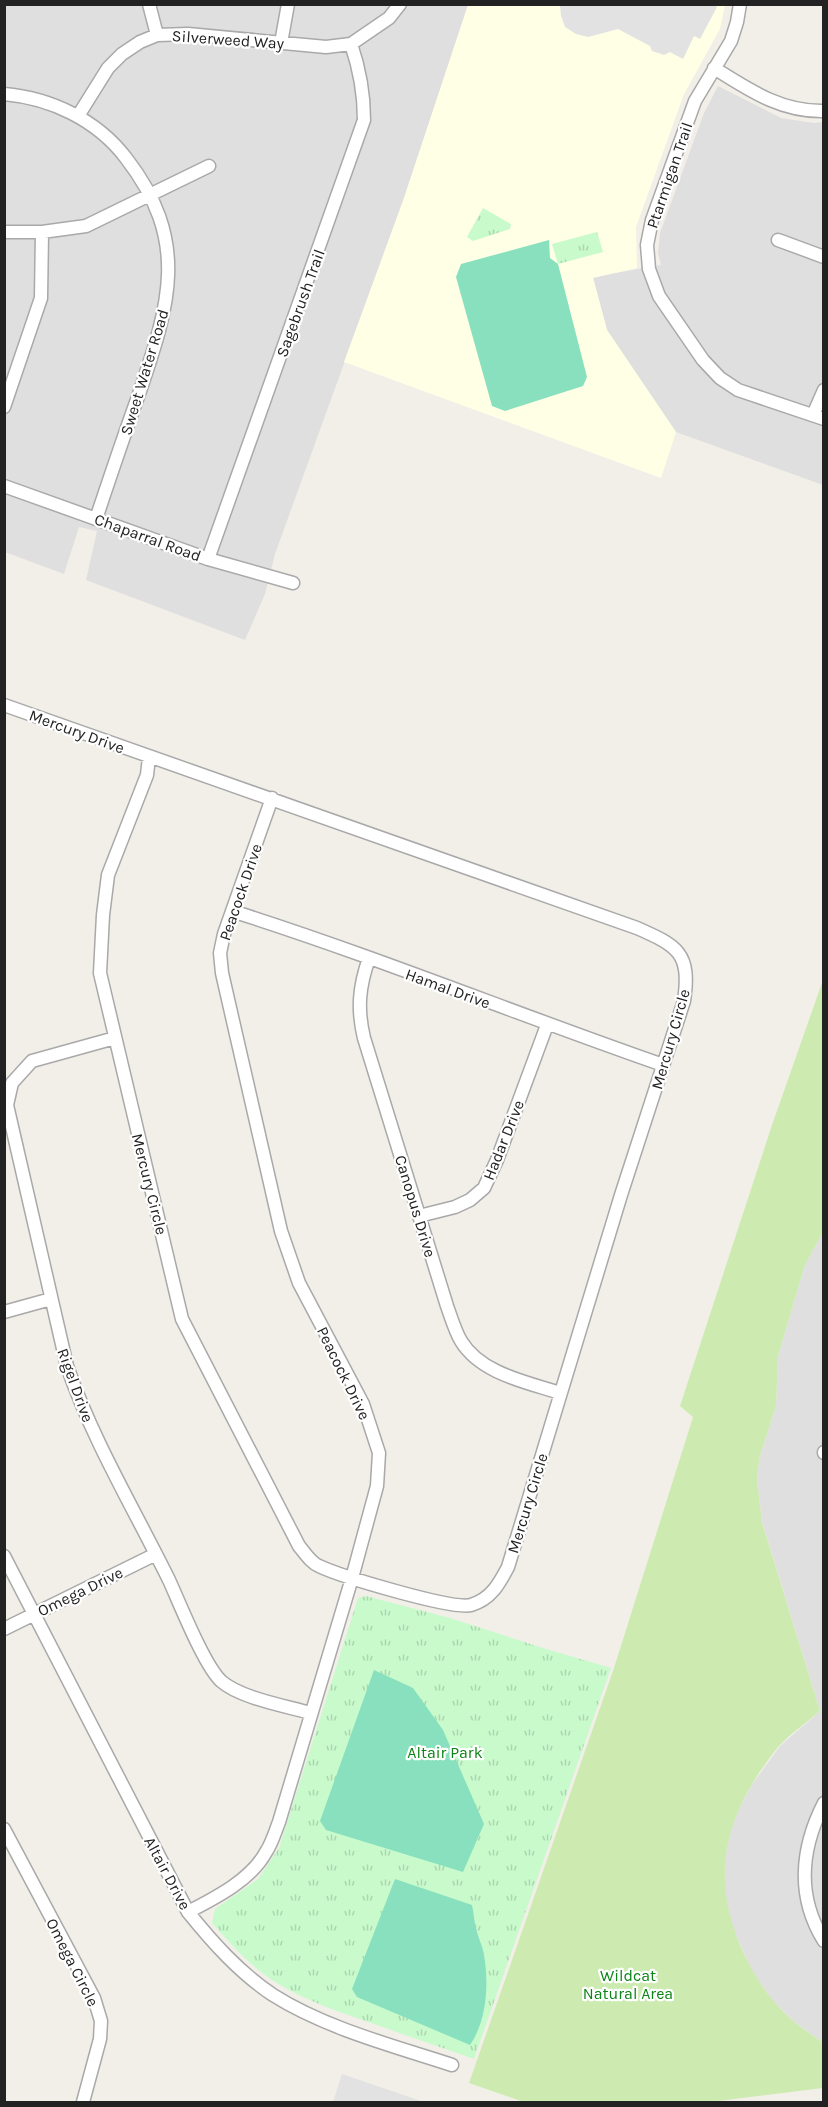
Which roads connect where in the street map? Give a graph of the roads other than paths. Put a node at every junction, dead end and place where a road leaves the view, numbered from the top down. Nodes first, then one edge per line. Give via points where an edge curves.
1 (149, 4) edge
2 (288, 4) edge
3 (400, 4) edge
4 (740, 4) edge
5 (157, 35) junction
6 (281, 43) junction
7 (351, 44) junction
8 (714, 69) junction
9 (4, 94) edge
10 (824, 111) edge
11 (78, 116) junction
12 (208, 166) dead end
13 (151, 195) junction
14 (4, 231) edge
15 (42, 232) junction
16 (778, 240) dead end
17 (824, 257) edge
18 (824, 390) edge
19 (4, 407) edge
20 (818, 417) edge
21 (4, 486) edge
22 (96, 519) junction
23 (208, 559) junction
24 (293, 583) dead end
25 (4, 705) edge
26 (149, 757) junction
27 (272, 798) junction
28 (232, 911) junction
29 (369, 958) junction
30 (548, 1025) junction
31 (115, 1038) junction
32 (663, 1065) junction
33 (419, 1216) junction
34 (51, 1299) junction
35 (4, 1311) edge
36 (560, 1393) junction
37 (156, 1554) junction
38 (4, 1556) edge
39 (352, 1578) junction
40 (33, 1614) junction
41 (4, 1629) edge
42 (310, 1713) junction
43 (824, 1803) edge
44 (4, 1829) edge
45 (188, 1912) junction
46 (824, 1941) edge
47 (452, 2065) dead end
48 (83, 2103) edge

1 - 5 street
2 - 6 street
3 - 7 street, Silverweed Way via 389,18
4 - 8 street, Ptarmigan Trail via 731,41
5 - 6 street, Silverweed Way
5 - 11 street, Silverweed Way via 140,42 108,68
6 - 7 street, Silverweed Way via 326,47
7 - 23 street, Sagebrush Trail via 361,73 364,120
8 - 10 street via 784,106
8 - 20 street, Ptarmigan Trail via 695,101 652,220 647,245 649,269 659,296 720,378 738,390
9 - 11 street, Sweet Water Road via 54,104
11 - 13 street, Sweet Water Road via 104,133 119,149
12 - 13 street
13 - 15 street via 86,226
13 - 22 street, Sweet Water Road via 167,250 165,312
14 - 15 street
15 - 19 street via 41,298
16 - 17 street
18 - 20 street
21 - 22 street, Chaparral Road
22 - 23 street, Chaparral Road
23 - 24 street, Chaparral Road
25 - 26 street, Mercury Drive
26 - 27 street, Mercury Circle
26 - 31 street, Mercury Circle via 147,775 108,875 104,905 100,973
27 - 28 street, Peacock Drive
27 - 32 street, Mercury Circle via 670,943 685,963 687,982
28 - 29 street, Hamal Drive
28 - 39 street, Peacock Drive via 220,953 222,972 281,1231 299,1283 363,1404 379,1454 377,1486
29 - 30 street, Hamal Drive
29 - 33 street, Canopus Drive via 361,979 359,1017
30 - 32 street, Hamal Drive
30 - 33 street, Hadar Drive via 484,1188 455,1208
31 - 34 street, Rigel Drive via 32,1061 12,1083 7,1105
31 - 39 street, Mercury Circle via 182,1319 300,1546 316,1565
32 - 36 street, Mercury Circle
33 - 36 street, Canopus Drive via 461,1341 486,1366
34 - 35 street
34 - 37 street, Rigel Drive via 81,1406
36 - 39 street, Mercury Circle via 508,1567 498,1587 469,1606
37 - 40 street, Omega Drive
37 - 42 street, Rigel Drive via 219,1679 234,1690
38 - 40 street, Altair Drive
39 - 42 street, Peacock Drive
40 - 41 street, Omega Drive
40 - 45 street, Altair Drive
42 - 45 street, Peacock Drive via 279,1822 266,1852 251,1873
43 - 46 street via 811,1830 804,1878 813,1919
44 - 48 street, Omega Circle via 94,1998 100,2039
45 - 47 street, Altair Drive via 213,1943 274,1995 342,2029

